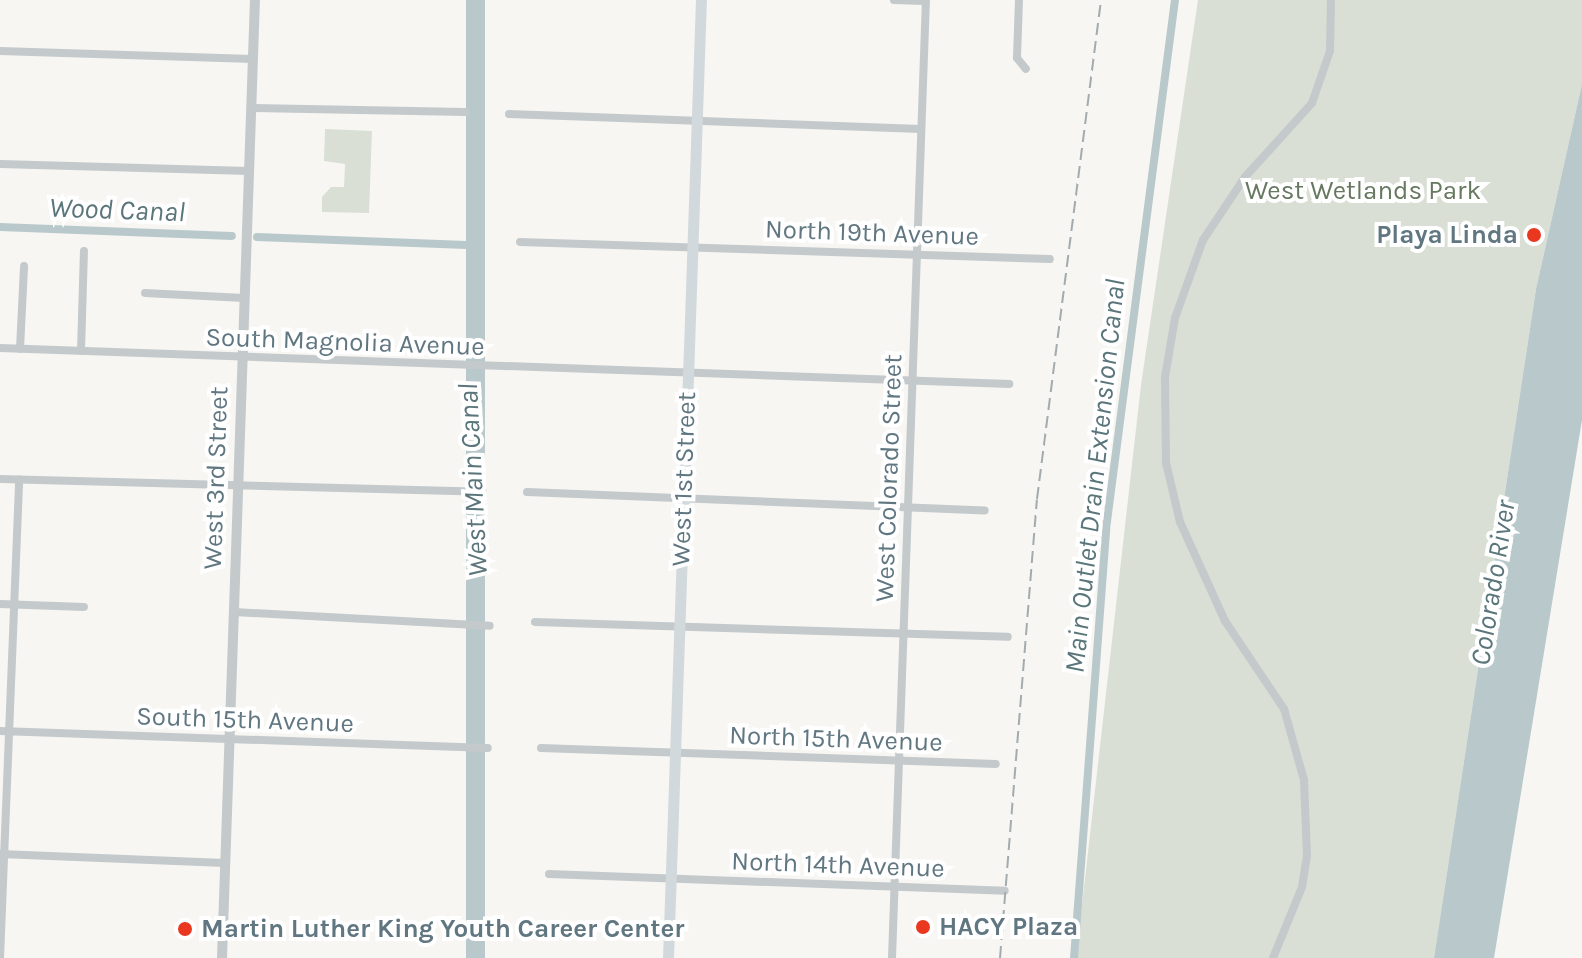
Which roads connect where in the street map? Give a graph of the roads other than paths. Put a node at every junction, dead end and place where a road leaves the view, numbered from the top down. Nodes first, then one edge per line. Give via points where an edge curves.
1 (255, 0) edge
2 (701, 0) edge
3 (894, 0) edge
4 (926, 0) edge
5 (1019, 0) edge
6 (1331, 0) edge
7 (0, 51) edge
8 (253, 59) junction
9 (1026, 69) dead end
10 (251, 108) junction
11 (465, 112) dead end
12 (509, 114) dead end
13 (697, 120) junction
14 (921, 129) junction
15 (0, 164) edge
16 (249, 171) junction
17 (520, 242) dead end
18 (693, 246) junction
19 (84, 251) dead end
20 (917, 256) junction
21 (1050, 259) dead end
22 (24, 266) dead end
23 (145, 293) dead end
24 (244, 298) junction
25 (0, 348) edge
26 (20, 349) junction
27 (81, 351) junction
28 (242, 358) junction
29 (688, 374) junction
30 (912, 381) junction
31 (1009, 384) dead end
32 (0, 479) edge
33 (19, 479) junction
34 (238, 485) junction
35 (483, 492) dead end
36 (527, 492) dead end
37 (684, 500) junction
38 (908, 507) junction
39 (985, 510) dead end
40 (0, 604) edge
41 (17, 604) junction
42 (84, 607) dead end
43 (234, 612) junction
44 (535, 622) dead end
45 (490, 626) dead end
46 (679, 626) junction
47 (903, 635) junction
48 (1008, 637) dead end
49 (4, 731) edge
50 (229, 739) junction
51 (488, 748) dead end
52 (541, 748) dead end
53 (675, 753) junction
54 (899, 762) junction
55 (996, 764) dead end
56 (2, 854) edge
57 (225, 863) junction
58 (549, 874) dead end
59 (671, 880) junction
60 (895, 887) junction
61 (1005, 891) dead end
62 (0, 958) edge
63 (222, 958) edge
64 (668, 958) edge
65 (892, 958) edge
66 (1273, 958) edge

1 - 8 street, West 3rd Street
2 - 13 main road, West 1st Street
3 - 4 street
4 - 14 street, West Colorado Street
5 - 9 street via 1017,58
6 - 66 street via 1330,51 1312,103 1245,177 1203,240 1175,318 1165,377 1166,463 1180,522 1225,621 1284,709 1304,780 1307,855 1302,887
7 - 8 street
8 - 10 street, West 3rd Street
10 - 11 street
10 - 16 street, West 3rd Street
12 - 13 street
13 - 14 street
13 - 18 main road, West 1st Street
14 - 20 street, West Colorado Street
15 - 16 street
16 - 24 street, West 3rd Street
17 - 18 street, North 19th Avenue
18 - 20 street, North 19th Avenue
18 - 29 main road, West 1st Street
19 - 27 street
20 - 21 street, North 19th Avenue
20 - 30 street, West Colorado Street
22 - 26 street
23 - 24 street
24 - 28 street, West 3rd Street
25 - 26 street, South Magnolia Avenue
26 - 27 street, South Magnolia Avenue
27 - 28 street, South Magnolia Avenue
28 - 29 street, South Magnolia Avenue
28 - 34 street, West 3rd Street
29 - 30 street, South Magnolia Avenue
29 - 37 main road, West 1st Street
30 - 31 street, South Magnolia Avenue
30 - 38 street, West Colorado Street
32 - 33 street
33 - 34 street
33 - 41 street
34 - 35 street
34 - 43 street, West 3rd Street
36 - 37 street
37 - 38 street
37 - 46 main road, West 1st Street
38 - 39 street
38 - 47 street, West Colorado Street
40 - 41 street
41 - 42 street
41 - 49 street
43 - 45 street
43 - 50 street, West 3rd Street
44 - 46 street
46 - 47 street
46 - 53 main road, West 1st Street
47 - 48 street
47 - 54 street, West Colorado Street
49 - 50 street, South 15th Avenue
49 - 56 street
50 - 51 street, South 15th Avenue
50 - 57 street, West 3rd Street
52 - 53 street
53 - 54 street, North 15th Avenue
53 - 59 main road, West 1st Street
54 - 55 street, North 15th Avenue
54 - 60 street, West Colorado Street
56 - 57 street
56 - 62 street
57 - 63 street, West 3rd Street
58 - 59 street, North 14th Avenue
59 - 60 street, North 14th Avenue
59 - 64 main road, West 1st Street
60 - 61 street, North 14th Avenue
60 - 65 street, West Colorado Street

